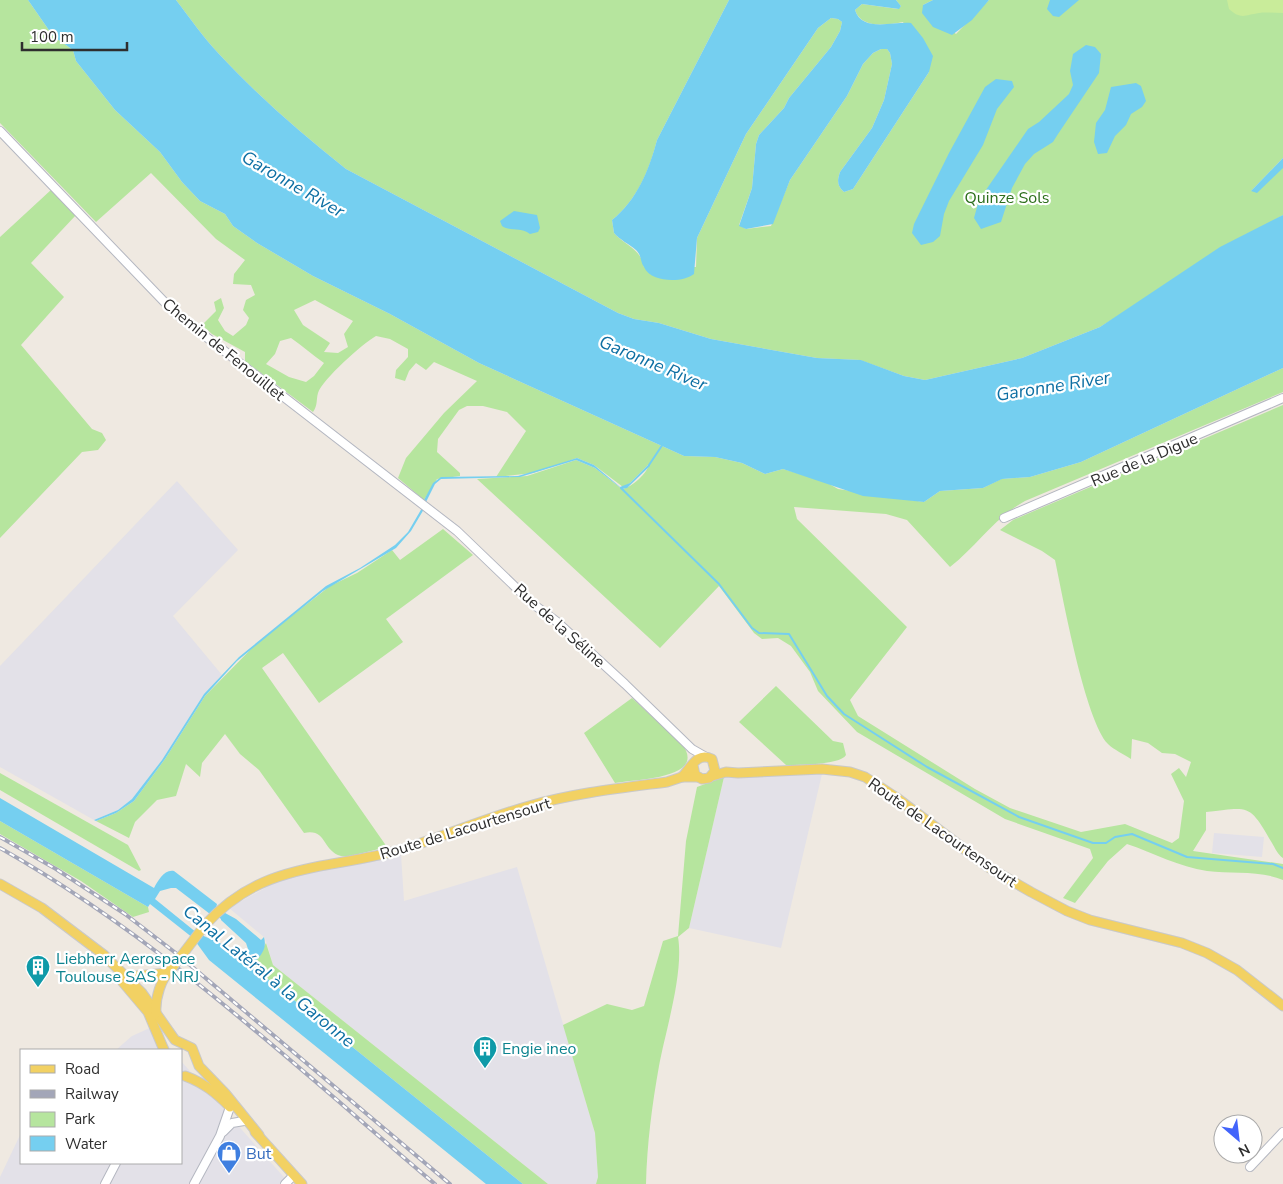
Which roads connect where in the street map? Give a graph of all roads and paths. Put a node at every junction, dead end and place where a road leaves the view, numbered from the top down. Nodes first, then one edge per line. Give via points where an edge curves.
1 (0, 131) edge
2 (1283, 398) edge
3 (424, 505) joint
4 (1004, 518) dead end
5 (692, 749) junction
6 (710, 759) junction
7 (693, 764) junction
8 (726, 772) junction
9 (712, 776) junction
10 (682, 777) junction
11 (698, 777) junction
12 (0, 884) edge
13 (89, 944) junction
14 (170, 970) junction
15 (126, 977) junction
16 (1283, 1006) edge
17 (156, 1013) junction
18 (180, 1044) junction
19 (165, 1049) edge
20 (168, 1049) edge
21 (196, 1060) junction
22 (183, 1076) edge
23 (230, 1107) junction
24 (244, 1120) junction
25 (1283, 1132) edge
26 (259, 1135) junction
27 (220, 1136) junction
28 (115, 1164) edge
29 (1250, 1167) dead end
30 (294, 1175) junction
31 (105, 1184) edge
32 (194, 1184) edge
33 (285, 1184) edge
34 (302, 1184) edge

1 - 3 street, Chemin de Fenouillet via 174,312
2 - 4 street, Rue de la Digue
3 - 5 street, Rue de la Séline via 563,627
5 - 6 street, Rue de la Séline
5 - 7 street
6 - 7 main road via 700,757
6 - 8 main road
6 - 9 main road via 716,768
7 - 10 main road
7 - 11 main road
8 - 9 main road, Route de Lacourtensourt
8 - 16 main road, Route de Lacourtensourt via 822,769 857,774 883,788 988,866 1031,892 1090,920 1182,943 1207,953 1236,970
9 - 11 main road, Route de Lacourtensourt
10 - 11 main road, Route de Lacourtensourt
10 - 14 main road, Route de Lacourtensourt, bridge via 668,782 561,798 396,851 296,870 268,881 221,907
12 - 13 main road via 56,918
13 - 15 main road
13 - 19 main road via 142,1004
14 - 15 main road
14 - 17 main road, Route de Lacourtensourt
15 - 17 main road
17 - 18 main road
18 - 20 main road
18 - 21 main road via 192,1048
21 - 22 main road via 194,1070
21 - 26 main road
22 - 23 main road via 200,1081
23 - 24 main road
23 - 27 street
24 - 26 main road
24 - 27 street via 232,1123
25 - 29 street
26 - 30 main road
27 - 32 street
28 - 31 street
30 - 33 street
30 - 34 main road

